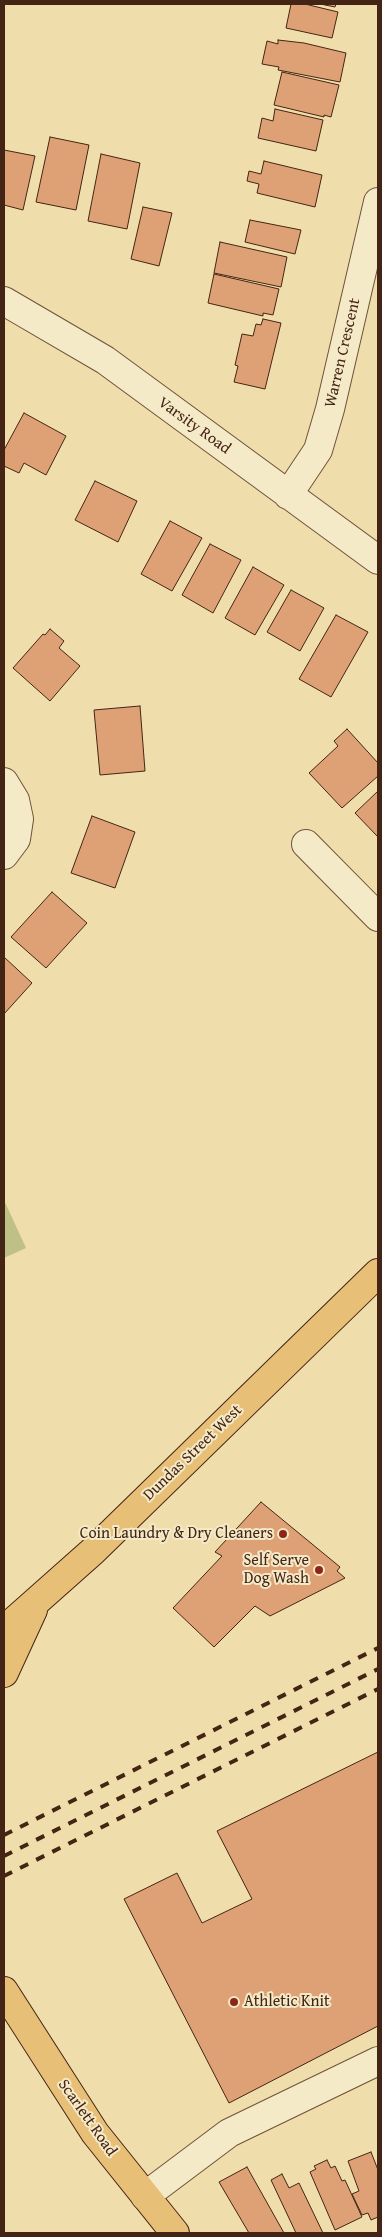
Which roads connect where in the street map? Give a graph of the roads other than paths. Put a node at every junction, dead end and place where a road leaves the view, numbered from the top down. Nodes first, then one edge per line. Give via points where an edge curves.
1 (378, 202) edge
2 (4, 301) edge
3 (288, 495) junction
4 (378, 560) edge
5 (4, 782) edge
6 (306, 844) dead end
7 (4, 855) edge
8 (378, 917) edge
9 (378, 1273) edge
10 (37, 1602) junction
11 (4, 1630) edge
12 (4, 1673) edge
13 (5, 1990) edge
14 (378, 2062) edge
15 (145, 2196) junction
16 (175, 2233) edge

1 - 3 street, Warren Crescent via 318,450
2 - 3 street, Varsity Road via 106,360
3 - 4 street, Varsity Road
5 - 7 street via 15,800 19,819 16,839
6 - 8 street
9 - 10 main road, Dundas Street West
10 - 11 main road, Dundas Street West
10 - 12 main road
13 - 15 main road, Scarlett Road via 95,2133
14 - 15 street via 229,2133
15 - 16 main road, Scarlett Road

